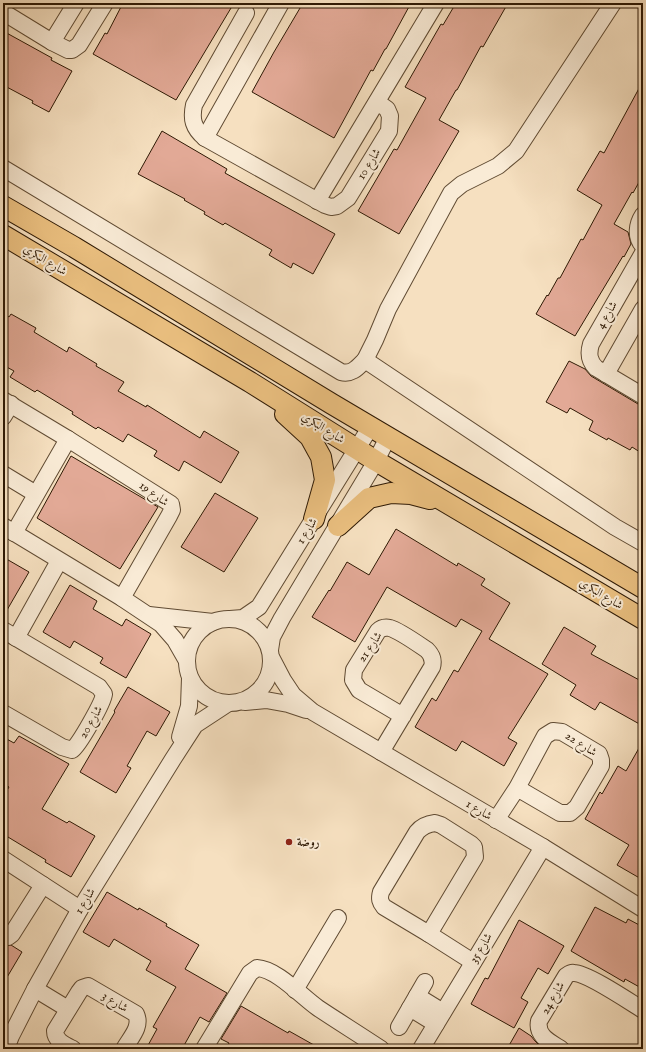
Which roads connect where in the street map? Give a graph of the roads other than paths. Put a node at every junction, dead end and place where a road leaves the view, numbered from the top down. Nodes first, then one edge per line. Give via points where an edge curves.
1 (76, 3) edge
2 (105, 3) edge
3 (281, 3) edge
4 (436, 3) edge
5 (614, 3) edge
6 (243, 8) edge
7 (3, 12) edge
8 (268, 26) junction
9 (52, 42) junction
10 (377, 102) junction
11 (204, 138) junction
12 (3, 168) edge
13 (318, 201) junction
14 (3, 206) edge
15 (643, 215) edge
16 (3, 235) edge
17 (643, 246) edge
18 (643, 253) edge
19 (643, 309) edge
20 (365, 360) junction
21 (606, 374) junction
22 (250, 382) junction
23 (643, 396) edge
24 (6, 407) edge
25 (371, 426) junction
26 (388, 437) junction
27 (68, 439) junction
28 (357, 449) junction
29 (376, 461) junction
30 (3, 474) edge
31 (36, 494) junction
32 (451, 506) junction
33 (314, 519) junction
34 (338, 526) junction
35 (8, 529) edge
36 (643, 543) edge
37 (59, 561) junction
38 (643, 588) edge
39 (122, 598) junction
40 (146, 615) junction
41 (229, 619) junction
42 (643, 619) edge
43 (212, 622) junction
44 (9, 634) edge
45 (271, 654) junction
46 (187, 662) junction
47 (190, 678) junction
48 (234, 703) junction
49 (313, 712) junction
50 (3, 713) edge
51 (403, 716) junction
52 (381, 752) junction
53 (173, 759) junction
54 (516, 788) junction
55 (496, 820) junction
56 (543, 847) junction
57 (3, 859) edge
58 (43, 885) junction
59 (80, 909) junction
60 (643, 909) edge
61 (338, 918) dead end
62 (429, 934) junction
63 (3, 937) edge
64 (473, 962) junction
65 (425, 982) dead end
66 (35, 989) junction
67 (296, 990) junction
68 (413, 1002) junction
69 (68, 1009) junction
70 (643, 1010) edge
71 (439, 1018) junction
72 (399, 1027) dead end
73 (6, 1049) edge
74 (73, 1049) edge
75 (124, 1049) edge
76 (204, 1049) edge
77 (381, 1049) edge
78 (421, 1049) edge
79 (561, 1049) edge

1 - 9 street
2 - 9 street via 76,48 68,50
3 - 8 street
4 - 10 street, شارع 10
5 - 20 street via 516,151 498,166 462,184 451,193 388,309
6 - 8 street, شارع 10
6 - 11 street, شارع 10 via 194,104 193,120
7 - 9 street
8 - 11 street
10 - 13 street, شارع 10
10 - 13 street, شارع 10 via 390,116 389,131 348,198 331,207
11 - 13 street, شارع 10
12 - 20 street via 341,372 347,373 356,369
14 - 25 main road, شارع البكري
15 - 17 street via 638,231
16 - 22 main road, شارع البكري
18 - 21 street, شارع 4 via 591,344 591,363
19 - 21 street
20 - 36 street via 615,527
21 - 23 street, شارع 4
22 - 28 main road, شارع البكري
22 - 33 main road via 310,437 321,457 325,480
24 - 27 street, شارع 19
25 - 26 main road, شارع البكري
25 - 28 street, شارع 1
26 - 29 street, شارع 1
26 - 38 main road, شارع البكري
27 - 31 street
27 - 39 street, شارع 19 via 171,504 169,516
28 - 29 main road, شارع البكري
28 - 33 street, شارع 1
29 - 32 main road, شارع البكري
29 - 34 street, شارع 1
30 - 31 street
31 - 35 street
32 - 34 main road via 411,494 391,493 369,498
32 - 42 main road, شارع البكري
33 - 41 street, شارع 1 via 259,607 243,618
34 - 45 street, شارع 1 via 272,636
35 - 37 street
37 - 39 street
37 - 44 street, شارع 20
39 - 40 street
40 - 43 street
40 - 46 street via 161,624 171,635
41 - 43 street
41 - 45 street via 243,621 255,627 265,637
43 - 46 street via 202,628 194,638 188,649
44 - 50 street, شارع 20 via 99,687 104,698 72,750 62,747
45 - 48 street via 270,673 264,686 254,696
45 - 49 street, شارع 1 via 293,695
46 - 47 street
47 - 48 street via 204,696 215,702
47 - 53 street, شارع 1 via 190,706
48 - 49 street, شارع 1 via 266,700
48 - 53 street, شارع 1 via 195,724
49 - 52 street, شارع 1
51 - 51 street, شارع 21 via 432,667 433,658 427,650 395,630 382,628 354,670 353,680 360,690
51 - 52 street, شارع 21
52 - 55 street, شارع 1
53 - 59 street, شارع 1
54 - 54 street, شارع 22 via 545,736 553,731 562,732 599,754 601,766 577,807 570,813 560,813
54 - 55 street, شارع 22
55 - 56 street, شارع 1
56 - 60 street, شارع 1
56 - 64 street, شارع 35
57 - 58 street
58 - 59 street
58 - 63 street via 12,934
59 - 66 street, شارع 1
61 - 67 street
62 - 62 street via 384,907 379,897 417,832 422,827 435,823 471,844 475,856
62 - 64 street
64 - 71 street, شارع 35
65 - 68 street
66 - 69 street
66 - 73 street, شارع 1
67 - 76 street via 265,970 253,970
67 - 77 street via 317,1008
68 - 71 street
68 - 72 street
69 - 74 street, شارع 3 via 55,1035 59,1041
69 - 75 street, شارع 3 via 82,988 88,986 136,1014 137,1027
70 - 79 street, شارع 24 via 586,976 570,973 562,982 538,1027 542,1036
71 - 78 street, شارع 35

